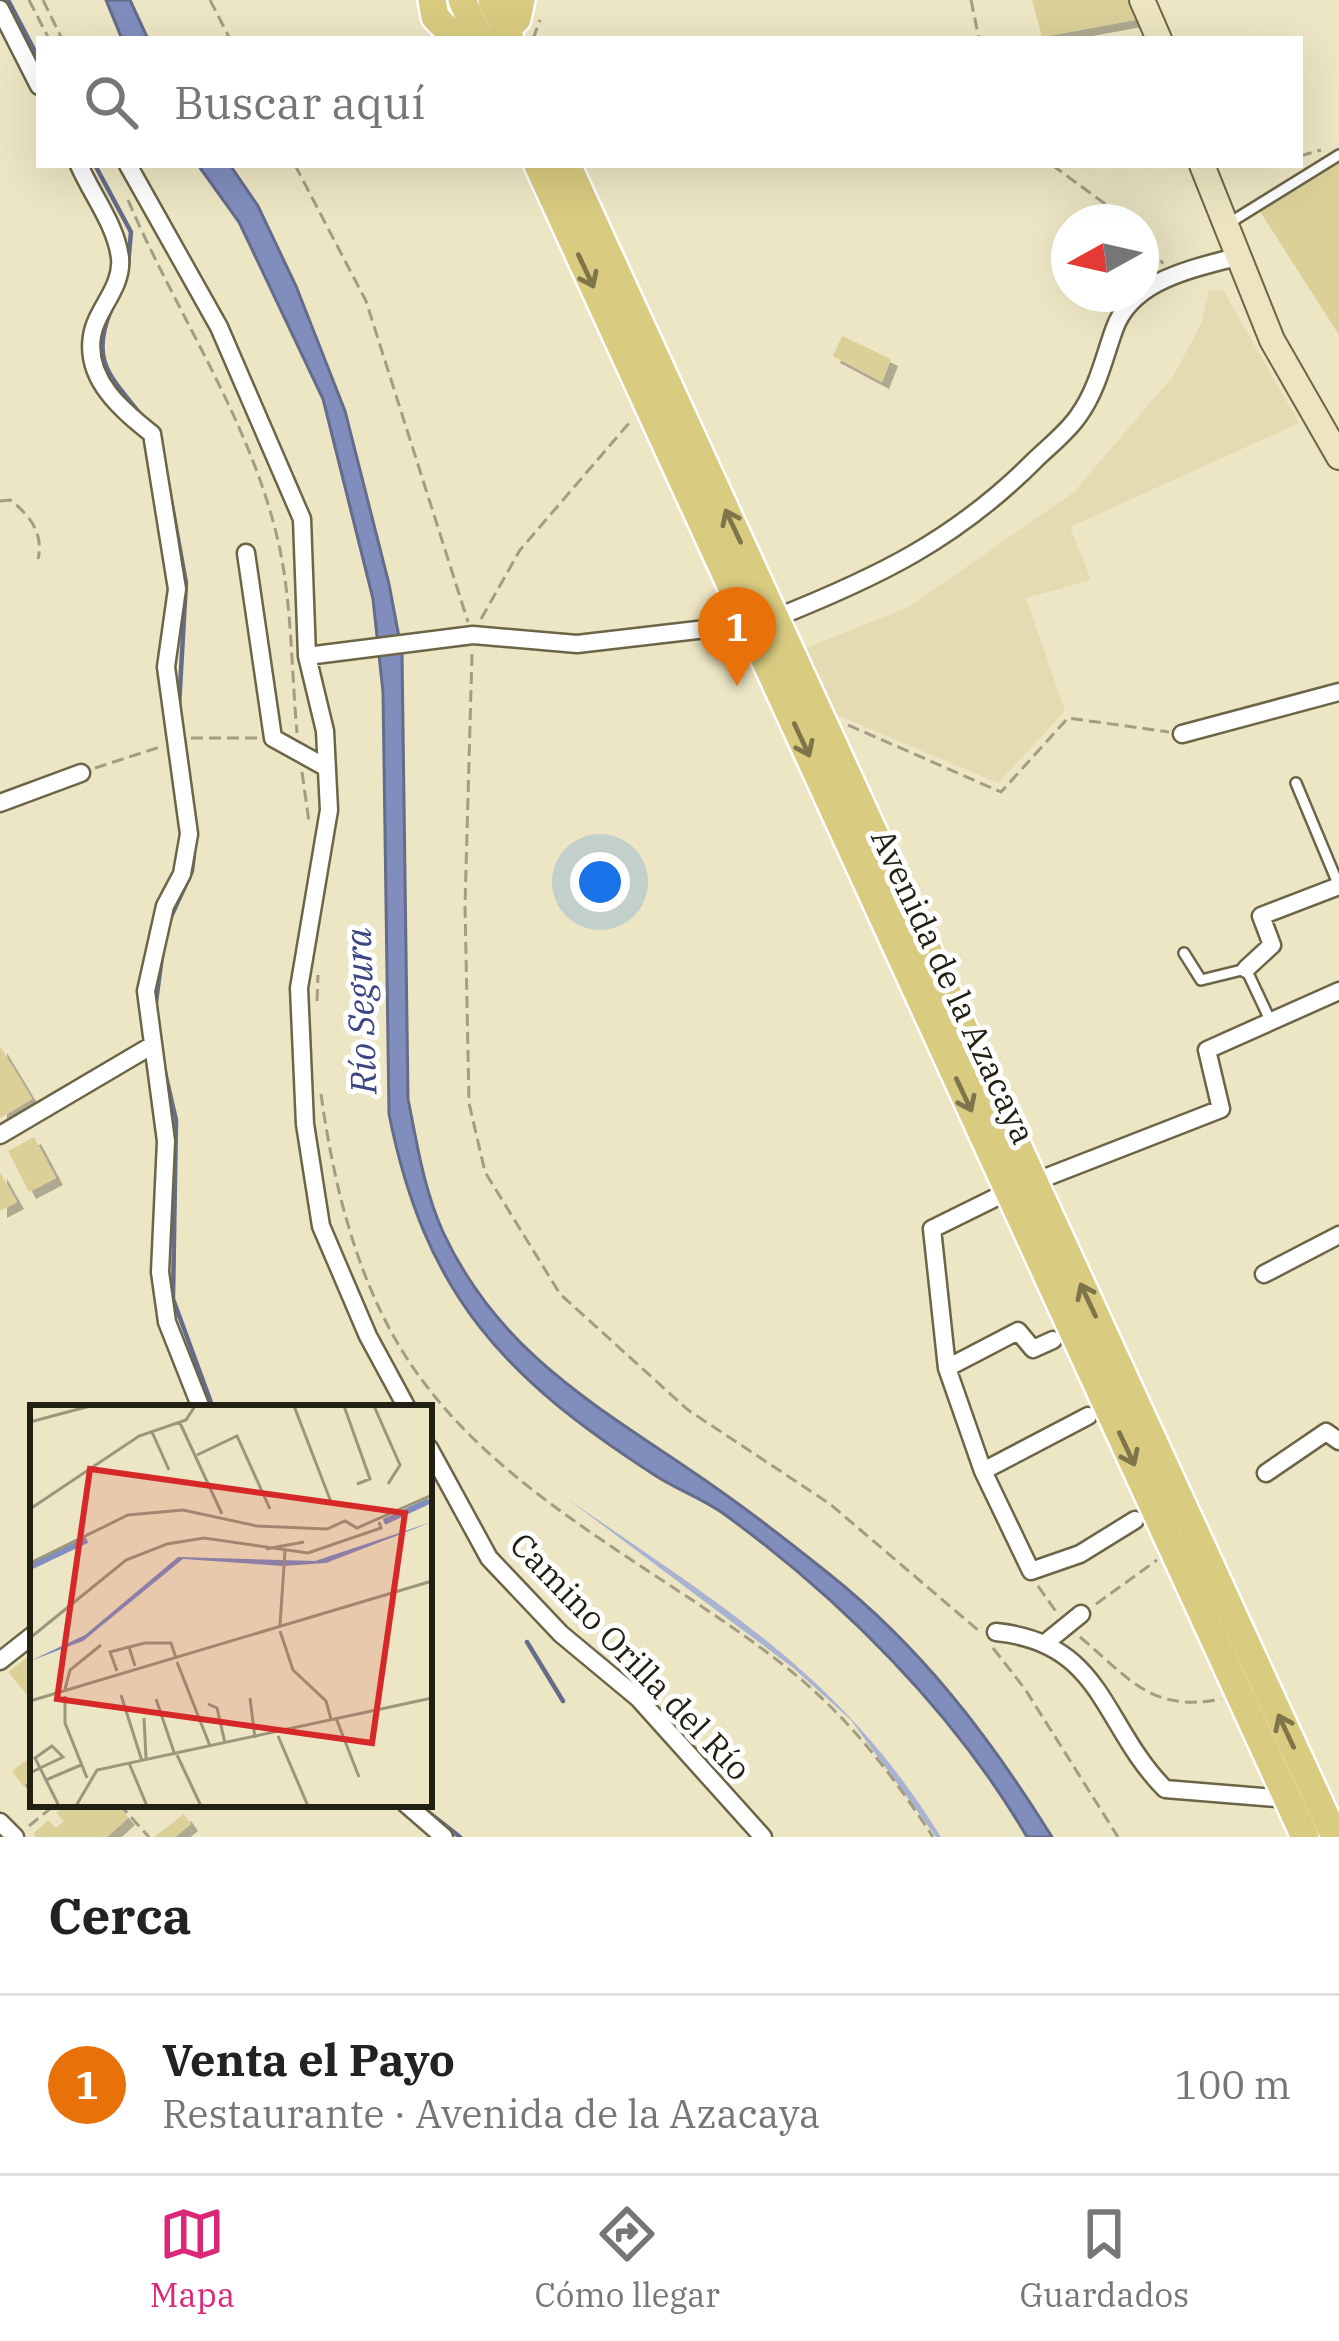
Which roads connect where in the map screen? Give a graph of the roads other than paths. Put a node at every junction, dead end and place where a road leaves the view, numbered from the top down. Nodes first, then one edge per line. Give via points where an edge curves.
1 (432, 0) edge
2 (462, 0) edge
3 (492, 0) edge
4 (521, 0) edge
5 (1142, 0) edge
6 (0, 9) edge
7 (454, 36) edge
8 (497, 36) edge
9 (498, 36) edge
10 (499, 36) edge
11 (1159, 36) edge
12 (36, 80) edge
13 (1336, 151) edge
14 (81, 168) edge
15 (130, 168) edge
16 (539, 168) edge
17 (568, 168) edge
18 (1203, 168) edge
19 (1224, 226) junction
20 (1236, 257) junction
21 (1339, 457) edge
22 (245, 553) dead end
23 (762, 621) junction
24 (307, 656) junction
25 (1339, 692) edge
26 (1182, 734) road end
27 (327, 768) junction
28 (81, 773) road end
29 (1296, 783) dead end
30 (0, 803) edge
31 (1339, 886) edge
32 (1184, 953) dead end
33 (1246, 969) junction
34 (1339, 992) edge
35 (1271, 1022) junction
36 (151, 1046) junction
37 (0, 1135) edge
38 (1021, 1186) junction
39 (1339, 1235) edge
40 (1264, 1274) dead end
41 (1053, 1340) dead end
42 (947, 1368) junction
43 (200, 1405) edge
44 (405, 1405) edge
45 (1088, 1416) dead end
46 (1339, 1441) edge
47 (432, 1454) edge
48 (983, 1471) junction
49 (1266, 1473) dead end
50 (1135, 1520) dead end
51 (1074, 1619) road end
52 (996, 1632) dead end
53 (30, 1637) edge
54 (1044, 1644) junction
55 (0, 1661) edge
56 (1314, 1795) edge
57 (409, 1807) edge
58 (0, 1822) edge
59 (15, 1837) edge
60 (444, 1837) edge
61 (763, 1837) edge
62 (1305, 1837) edge
63 (1335, 1837) edge

1 - 7 main road via 435,17
2 - 8 main road
3 - 9 main road
4 - 10 main road
5 - 11 main road
6 - 12 street
13 - 19 lane
14 - 36 street via 121,262 92,335 97,370 114,404 152,434 177,589 166,667 189,834 153,951 146,991
15 - 24 street via 219,327 302,520
16 -> 23 main road, Avenida de la Azacaya via 646,402
23 -> 17 main road, Avenida de la Azacaya
18 - 19 main road
19 - 20 main road
20 - 21 main road
20 - 23 street via 1170,275 1134,299 1115,325 1079,416 983,512 872,579
22 - 27 street via 273,738
23 - 24 street via 577,644 473,635
23 -> 38 main road, Avenida de la Azacaya
23 - 38 main road, Avenida de la Azacaya via 819,713
24 - 27 street
25 - 26 street
27 - 44 street via 329,810 299,988 305,1124 321,1226
28 - 30 street
29 - 31 lane
31 - 33 street via 1261,916 1272,945
32 - 33 lane via 1201,980
33 - 35 lane
34 - 35 street
35 - 38 street via 1208,1050 1221,1108
36 - 37 street
36 - 43 street via 166,1141 160,1272
38 - 42 street via 932,1229
56 -> 38 main road, Avenida de la Azacaya
38 -> 56 main road, Avenida de la Azacaya via 1237,1688
39 - 40 street
41 - 42 street via 1034,1349 1018,1331
42 - 48 street
45 - 48 street
46 - 49 street via 1327,1432
47 - 61 street, Camino Orilla del Río via 489,1558 561,1634 638,1698
48 - 50 street via 1030,1571 1081,1554
51 - 54 street
52 - 54 street
53 - 55 street
54 - 56 street via 1087,1671 1134,1757 1165,1789
56 - 62 main road, Avenida de la Azacaya
56 - 63 main road, Avenida de la Azacaya
57 - 60 street
58 - 59 street

